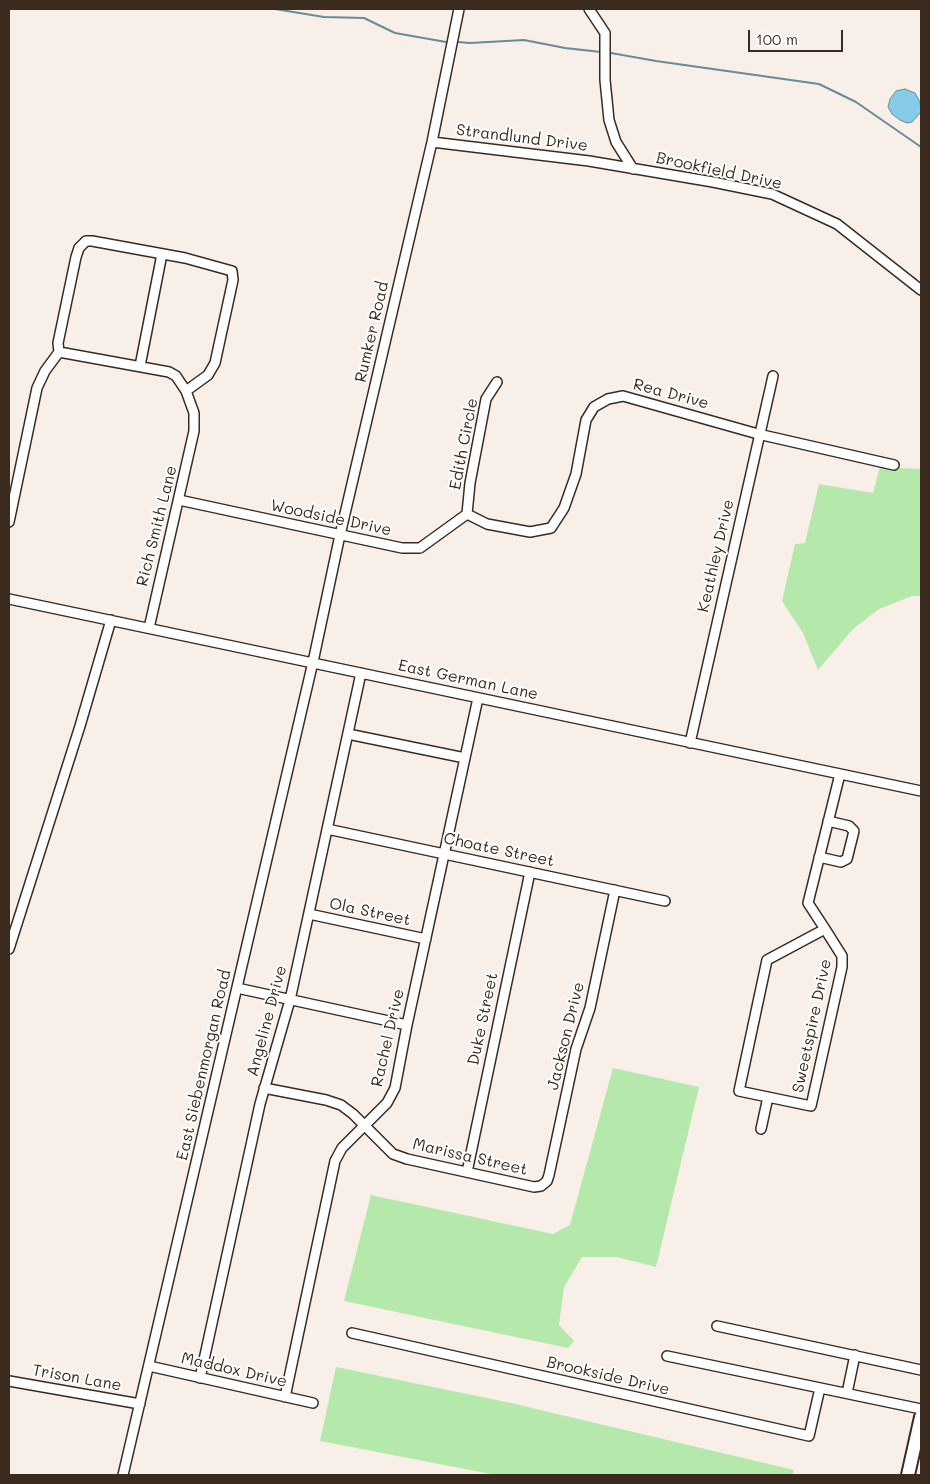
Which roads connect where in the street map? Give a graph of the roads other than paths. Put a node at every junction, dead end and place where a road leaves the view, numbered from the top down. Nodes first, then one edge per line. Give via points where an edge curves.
1 (459, 9) edge
2 (589, 9) edge
3 (432, 142) junction
4 (608, 165) joint
5 (633, 169) junction
6 (162, 254) junction
7 (921, 290) edge
8 (60, 352) junction
9 (140, 366) junction
10 (772, 376) dead end
11 (497, 382) dead end
12 (186, 391) junction
13 (758, 434) junction
14 (894, 465) dead end
15 (179, 500) junction
16 (467, 514) junction
17 (9, 522) edge
18 (340, 536) junction
19 (9, 599) edge
20 (111, 620) junction
21 (149, 628) junction
22 (313, 662) junction
23 (360, 672) junction
24 (478, 698) junction
25 (348, 734) junction
26 (690, 743) junction
27 (465, 758) junction
28 (840, 774) junction
29 (921, 791) edge
30 (828, 821) junction
31 (328, 829) junction
32 (445, 854) junction
33 (819, 856) junction
34 (530, 872) junction
35 (615, 890) junction
36 (665, 901) dead end
37 (309, 914) junction
38 (825, 929) junction
39 (426, 939) junction
40 (9, 949) edge
41 (237, 988) junction
42 (290, 1000) junction
43 (407, 1025) junction
44 (264, 1088) junction
45 (768, 1097) junction
46 (364, 1126) junction
47 (761, 1129) dead end
48 (466, 1172) junction
49 (541, 1186) joint
50 (718, 1326) dead end
51 (352, 1333) dead end
52 (855, 1355) junction
53 (667, 1356) dead end
54 (149, 1366) junction
55 (921, 1370) edge
56 (200, 1378) junction
57 (9, 1381) edge
58 (820, 1388) junction
59 (847, 1393) junction
60 (285, 1397) junction
61 (313, 1403) dead end
62 (140, 1404) junction
63 (921, 1409) edge
64 (921, 1417) edge
65 (123, 1475) edge
66 (908, 1475) edge

1 - 3 street, Rumker Road
2 - 5 street, Brookfield Drive via 605,34 610,120 616,142
3 - 4 street, Strandlund Drive
3 - 18 street, Rumker Road
4 - 5 street, Brookfield Drive
5 - 7 street, Brookfield Drive via 772,194 837,224
6 - 8 street via 86,241 79,248 58,343
6 - 9 street
6 - 12 street via 232,271 233,280 215,363 208,375
8 - 9 street
8 - 17 street via 45,370 37,388
9 - 12 street via 176,376
10 - 13 street, Keathley Drive
11 - 16 street, Edith Circle via 486,399
12 - 15 street, Rich Smith Lane via 194,413 194,431
13 - 14 street, Rea Drive
13 - 16 street, Rea Drive via 623,396 608,399 594,407 586,420 576,474 564,508 551,528 530,532 488,524
13 - 26 street, Keathley Drive
15 - 18 street, Woodside Drive
15 - 21 street, Rich Smith Lane
16 - 18 street, Woodside Drive via 420,548 402,548
18 - 22 street, Rumker Road
19 - 20 street, East German Lane
20 - 21 street, East German Lane
20 - 40 street
21 - 22 street, East German Lane
22 - 23 street, East German Lane
22 - 41 street, East Siebenmorgan Road
23 - 24 street, East German Lane
23 - 25 street, Angeline Drive
24 - 26 street, East German Lane
24 - 27 street, Rachel Drive
25 - 27 street
25 - 31 street, Angeline Drive
26 - 28 street, East German Lane
27 - 32 street, Rachel Drive
28 - 29 street, East German Lane
28 - 30 street
30 - 33 street
30 - 33 street via 852,829 850,850 845,861
31 - 32 street, Choate Street
31 - 37 street, Angeline Drive
32 - 34 street, Choate Street
32 - 39 street, Rachel Drive
33 - 38 street, Sweetspire Drive via 808,903
34 - 35 street, Choate Street
34 - 48 street, Duke Street
35 - 36 street, Choate Street
35 - 49 street, Jackson Drive via 549,1175
37 - 39 street, Ola Street
37 - 42 street, Angeline Drive
38 - 45 street, Sweetspire Drive via 842,956 842,967 811,1106
38 - 45 street via 767,960 739,1091
39 - 43 street, Rachel Drive
41 - 42 street
41 - 54 street, East Siebenmorgan Road
42 - 43 street
42 - 44 street, Angeline Drive
43 - 46 street, Rachel Drive via 395,1088 387,1103
44 - 46 street, Marissa Street via 341,1105
44 - 56 street, Angeline Drive
45 - 47 street
46 - 48 street, Marissa Street via 392,1154
46 - 60 street, Rachel Drive via 342,1148 335,1161
48 - 49 street, Marissa Street
50 - 52 street
51 - 58 street, Brookside Drive via 810,1436
52 - 55 street
52 - 59 street
53 - 58 street, Brookside Drive
54 - 56 street, Maddox Drive
54 - 62 street, East Siebenmorgan Road
56 - 60 street, Maddox Drive
57 - 62 street, Trison Lane
58 - 59 street, Brookside Drive
59 - 63 street, Brookside Drive
60 - 61 street, Maddox Drive
62 - 65 street, East Siebenmorgan Road
64 - 66 highway

